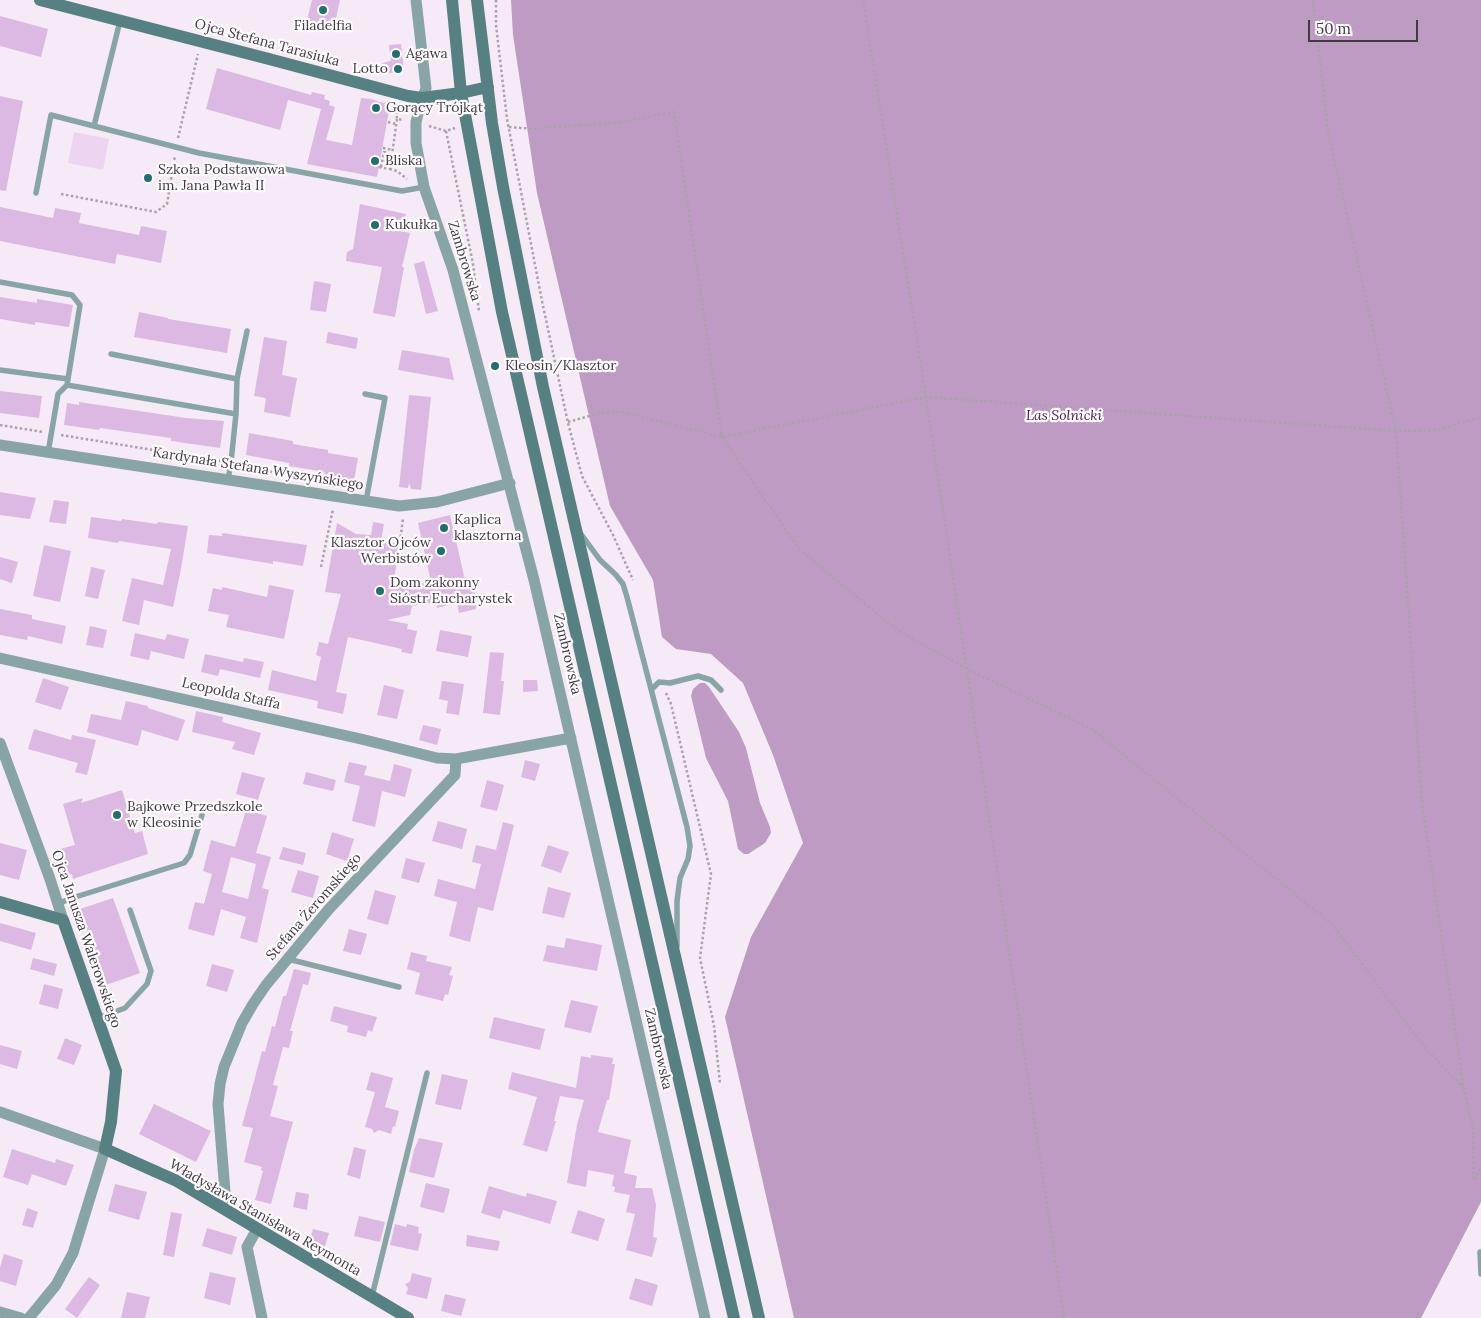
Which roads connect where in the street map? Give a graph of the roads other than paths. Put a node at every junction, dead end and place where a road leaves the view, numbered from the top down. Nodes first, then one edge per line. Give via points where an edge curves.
1 (40, 0) edge
2 (416, 0) edge
3 (452, 0) edge
4 (477, 0) edge
5 (120, 20) junction
6 (488, 87) junction
7 (461, 93) junction
8 (422, 98) junction
9 (94, 126) junction
10 (424, 187) junction
11 (36, 193) dead end
12 (0, 282) edge
13 (247, 331) dead end
14 (112, 354) dead end
15 (0, 370) edge
16 (238, 379) junction
17 (67, 382) junction
18 (365, 394) dead end
19 (236, 414) junction
20 (0, 445) edge
21 (48, 452) junction
22 (228, 480) junction
23 (510, 483) junction
24 (366, 501) junction
25 (574, 524) junction
26 (0, 658) edge
27 (652, 688) junction
28 (721, 690) dead end
29 (571, 738) junction
30 (0, 743) edge
31 (456, 759) junction
32 (202, 815) dead end
33 (0, 902) edge
34 (58, 904) junction
35 (130, 910) dead end
36 (63, 920) junction
37 (288, 959) junction
38 (677, 966) junction
39 (399, 987) dead end
40 (98, 1018) junction
41 (427, 1073) dead end
42 (0, 1112) edge
43 (105, 1149) junction
44 (221, 1207) junction
45 (257, 1229) junction
46 (1480, 1252) dead end
47 (1481, 1274) edge
48 (372, 1297) junction
49 (0, 1312) edge
50 (21, 1318) edge
51 (29, 1318) edge
52 (262, 1318) edge
53 (408, 1318) edge
54 (705, 1318) edge
55 (734, 1318) edge
56 (758, 1318) edge

1 - 5 main road, Ojca Stefana Tarasiuka
2 - 8 street, Zambrowska via 426,88
3 - 7 main road, Zambrowska
4 - 6 main road
5 - 8 main road, Ojca Stefana Tarasiuka
5 - 9 lane
6 - 7 main road, Ojca Stefana Tarasiuka
6 - 25 main road via 503,187
7 - 8 main road, Ojca Stefana Tarasiuka
7 - 55 main road, Zambrowska via 502,312
8 - 10 street, Zambrowska via 416,122 416,143
9 - 10 lane via 209,155 402,191
9 - 11 lane via 51,115
10 - 23 street, Zambrowska via 453,270
12 - 17 lane via 72,295 80,305
13 - 16 lane
14 - 16 lane
15 - 17 lane
16 - 19 lane
17 - 19 lane
17 - 21 lane via 58,394
18 - 24 lane via 385,398
19 - 22 lane
20 - 21 street, Kardynała Stefana Wyszyńskiego
21 - 22 street, Kardynała Stefana Wyszyńskiego
22 - 24 street, Kardynała Stefana Wyszyńskiego
23 - 24 street, Kardynała Stefana Wyszyńskiego via 437,502 399,506
23 - 29 street, Zambrowska
25 - 27 lane via 600,560 623,584
25 - 38 main road
26 - 31 street, Leopolda Staffa via 361,738 437,758
27 - 28 lane via 659,682 670,683 698,676 711,680
27 - 38 lane via 690,846 680,878
29 - 31 street
29 - 54 street, Zambrowska
30 - 34 street, Ojca Janusza Walerowskiego
31 - 37 street, Stefana Żeromskiego via 455,775 329,909
32 - 34 lane via 190,855 184,863
33 - 36 main road
34 - 36 street, Ojca Janusza Walerowskiego
35 - 40 lane via 151,971 147,984 125,1008
36 - 40 main road, Ojca Janusza Walerowskiego
37 - 39 lane
37 - 44 street, Stefana Żeromskiego via 253,1004 224,1067 218,1104 225,1192
38 - 56 main road
40 - 43 main road, Ojca Janusza Walerowskiego via 116,1071
41 - 48 lane
42 - 43 street
43 - 44 main road, Władysława Stanisława Reymonta via 177,1181
43 - 51 street via 73,1252 56,1286
44 - 45 main road, Władysława Stanisława Reymonta
45 - 48 main road, Władysława Stanisława Reymonta
45 - 52 street via 248,1247
46 - 47 lane
48 - 53 main road, Władysława Stanisława Reymonta
49 - 50 street

